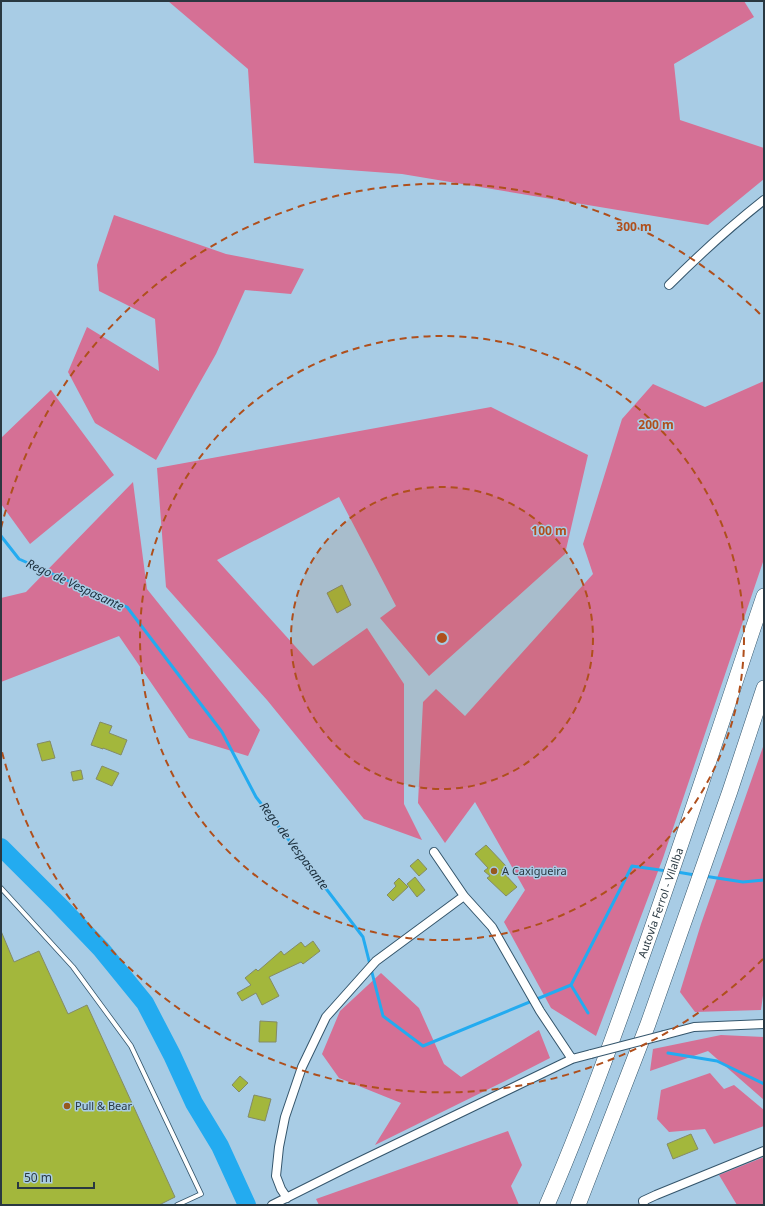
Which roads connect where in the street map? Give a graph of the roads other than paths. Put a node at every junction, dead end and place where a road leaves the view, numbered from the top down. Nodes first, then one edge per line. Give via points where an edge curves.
1 (764, 200) edge
2 (669, 285) dead end
3 (764, 596) edge
4 (764, 688) edge
5 (434, 852) dead end
6 (1, 888) edge
7 (464, 896) junction
8 (764, 1024) edge
9 (572, 1059) junction
10 (764, 1151) edge
11 (287, 1198) junction
12 (177, 1205) edge
13 (272, 1205) edge
14 (547, 1205) edge
15 (578, 1205) edge
16 (644, 1205) edge

1 - 2 street via 736,222
3 - 14 highway, Autovía Ferrol - Vilalba via 617,1027
4 - 15 highway via 650,1017
5 - 7 street
6 - 12 lane via 73,967 131,1046 201,1194
7 - 9 street via 492,927 540,1011
7 - 11 street via 376,961 326,1017 302,1067 285,1117 276,1176
8 - 9 street, bridge via 694,1027
9 - 11 street
10 - 16 street via 656,1195 643,1201
11 - 13 street

